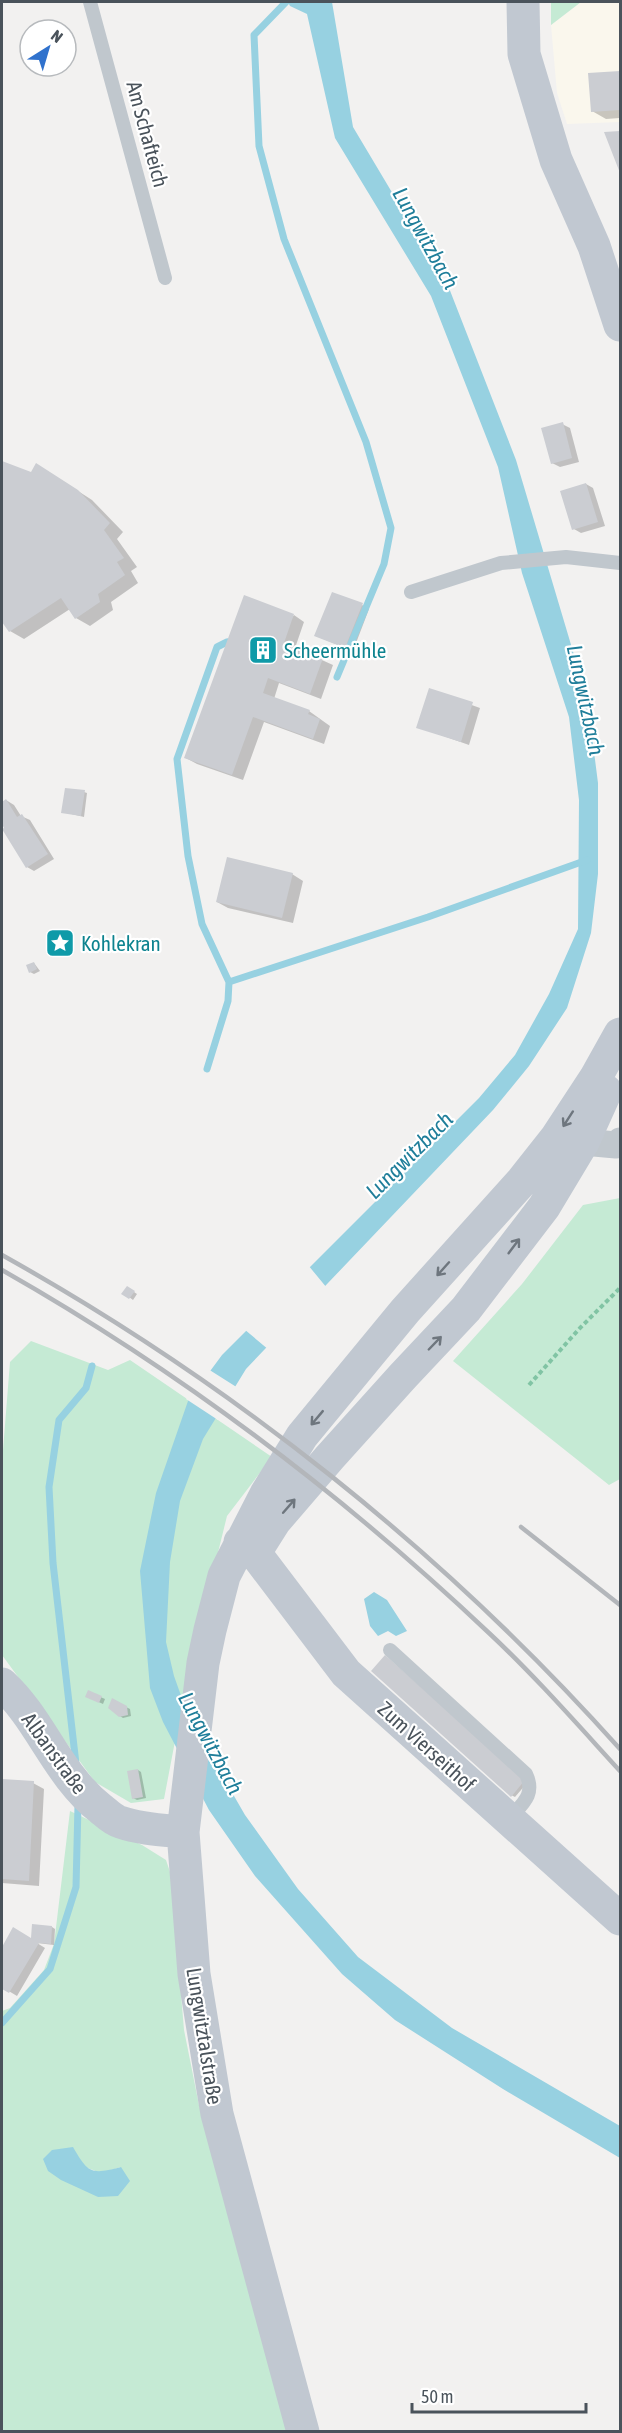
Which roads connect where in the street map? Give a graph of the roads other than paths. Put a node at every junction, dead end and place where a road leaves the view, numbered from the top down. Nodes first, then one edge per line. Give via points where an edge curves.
1 (90, 2) edge
2 (523, 2) edge
3 (165, 278) dead end
4 (621, 325) edge
5 (621, 563) edge
6 (411, 592) dead end
7 (621, 1034) edge
8 (621, 1052) edge
9 (621, 1141) edge
10 (583, 1142) junction
11 (248, 1548) junction
12 (390, 1650) dead end
13 (2, 1684) edge
14 (185, 1816) junction
15 (509, 1819) junction
16 (621, 1919) edge
17 (303, 2432) edge

1 - 3 lane, Am Schafteich
2 - 4 main road via 524,54 556,160 594,246
5 - 6 lane via 566,556 501,563
7 -> 11 main road via 556,1138 522,1181 405,1311 302,1436 266,1494
8 - 10 main road
9 - 10 street
11 -> 10 main road via 466,1309 544,1207
11 - 14 main road, Lungwitztalstraße via 224,1576 210,1630
11 - 15 main road, Zum Vierseithof via 346,1673
12 - 15 lane via 526,1774 531,1784 528,1797
13 - 14 main road, Albanstraße via 15,1696 60,1766 90,1801 117,1822 154,1829
14 - 17 main road, Lungwitztalstraße via 194,1974 217,2114
15 - 16 main road, Zum Vierseithof

